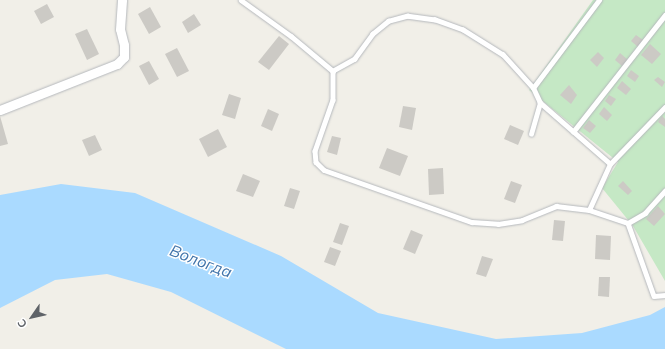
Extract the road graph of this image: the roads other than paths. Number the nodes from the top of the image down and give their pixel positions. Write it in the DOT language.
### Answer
graph roads {
  1 [pos="122,0"];
  2 [pos="241,0"];
  3 [pos="599,0"];
  4 [pos="665,15"];
  5 [pos="333,71"];
  6 [pos="533,88"];
  7 [pos="540,103"];
  8 [pos="665,107"];
  9 [pos="0,110"];
  10 [pos="573,132"];
  11 [pos="531,134"];
  12 [pos="610,164"];
  13 [pos="665,191"];
  14 [pos="589,210"];
  15 [pos="628,223"];
  16 [pos="665,295"];
  1 -- 9 [label="street"];
  2 -- 5 [label="lane"];
  3 -- 6 [label="lane"];
  4 -- 10 [label="lane"];
  5 -- 6 [label="lane"];
  5 -- 14 [label="lane"];
  6 -- 7 [label="lane"];
  7 -- 10 [label="lane"];
  7 -- 11 [label="lane"];
  8 -- 12 [label="lane"];
  10 -- 12 [label="lane"];
  12 -- 14 [label="lane"];
  13 -- 15 [label="lane"];
  14 -- 15 [label="lane"];
  15 -- 16 [label="lane"];
}
